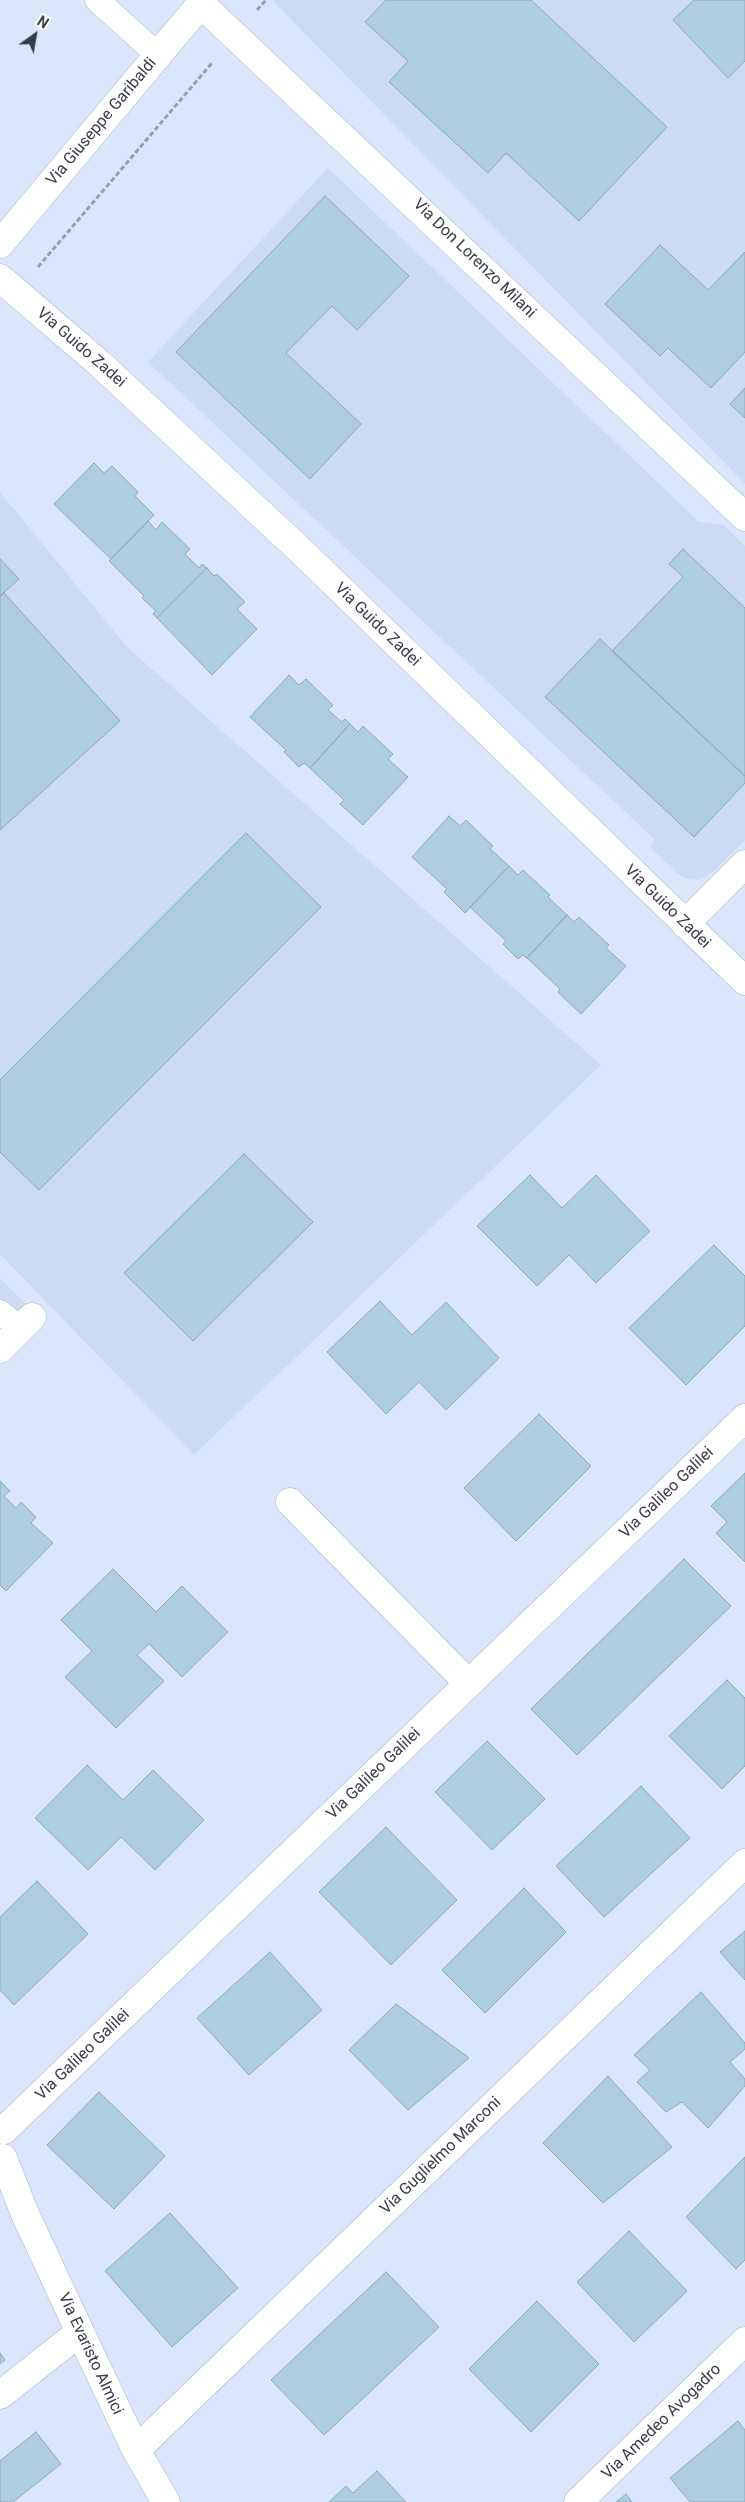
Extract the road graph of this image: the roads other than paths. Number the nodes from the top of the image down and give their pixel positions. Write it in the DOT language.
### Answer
graph roads {
  1 [pos="97,0"];
  2 [pos="202,2"];
  3 [pos="158,55"];
  4 [pos="0,244"];
  5 [pos="8,285"];
  6 [pos="745,517"];
  7 [pos="745,864"];
  8 [pos="685,924"];
  9 [pos="745,981"];
  10 [pos="18,1319"];
  11 [pos="0,1349"];
  12 [pos="745,1418"];
  13 [pos="290,1502"];
  14 [pos="468,1683"];
  15 [pos="745,1863"];
  16 [pos="2,2124"];
  17 [pos="1,2161"];
  18 [pos="0,2186"];
  19 [pos="21,2202"];
  20 [pos="80,2332"];
  21 [pos="745,2341"];
  22 [pos="0,2395"];
  23 [pos="136,2450"];
  24 [pos="166,2502"];
  25 [pos="578,2502"];
  1 -- 3 [label="lane"];
  2 -- 3 [label="street, Via Giuseppe Garibaldi"];
  2 -- 6 [label="street, Via Don Lorenzo Milani"];
  3 -- 4 [label="street, Via Giuseppe Garibaldi"];
  5 -- 8 [label="street, Via Guido Zadei"];
  7 -- 8 [label="street"];
  8 -- 9 [label="street, Via Guido Zadei"];
  10 -- 11 [label="street"];
  12 -- 14 [label="street, Via Galileo Galilei"];
  13 -- 14 [label="street"];
  14 -- 16 [label="street, Via Galileo Galilei"];
  15 -- 23 [label="street, Via Guglielmo Marconi"];
  16 -- 17 [label="street"];
  17 -- 19 [label="street, Via Evaristo Almici"];
  18 -- 19 [label="street, Via Evaristo Almici"];
  19 -- 20 [label="street, Via Evaristo Almici"];
  20 -- 22 [label="street"];
  20 -- 23 [label="street, Via Evaristo Almici"];
  21 -- 25 [label="street, Via Amedeo Avogadro"];
  23 -- 24 [label="street, Via Evaristo Almici"];
}
